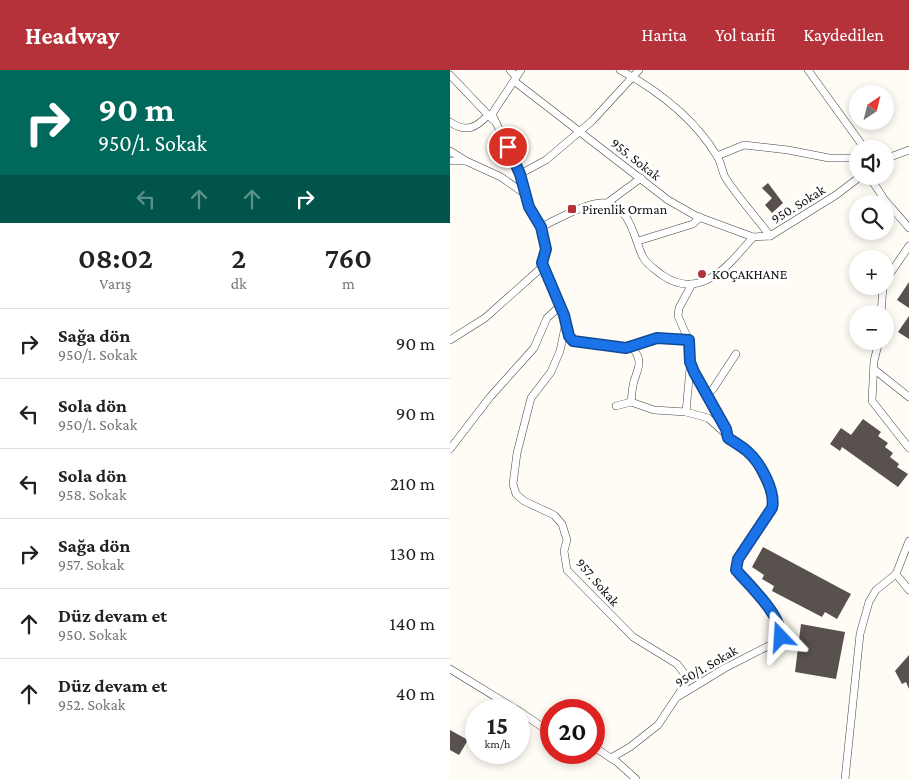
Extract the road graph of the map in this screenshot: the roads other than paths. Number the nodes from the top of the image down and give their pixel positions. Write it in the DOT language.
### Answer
graph roads {
  1 [pos="454,70"];
  2 [pos="510,70"];
  3 [pos="521,70"];
  4 [pos="620,70"];
  5 [pos="639,70"];
  6 [pos="808,70"];
  7 [pos="450,74"];
  8 [pos="633,77"];
  9 [pos="515,79"];
  10 [pos="491,118"];
  11 [pos="450,122"];
  12 [pos="580,130"];
  13 [pos="859,140"];
  14 [pos="909,150"];
  15 [pos="450,151"];
  16 [pos="717,156"];
  17 [pos="894,156"];
  18 [pos="849,158"];
  19 [pos="450,161"];
  20 [pos="466,161"];
  21 [pos="520,174"];
  22 [pos="641,178"];
  23 [pos="849,185"];
  24 [pos="875,185"];
  25 [pos="526,194"];
  26 [pos="607,203"];
  27 [pos="700,217"];
  28 [pos="541,227"];
  29 [pos="909,228"];
  30 [pos="770,236"];
  31 [pos="753,237"];
  32 [pos="638,241"];
  33 [pos="909,246"];
  34 [pos="542,263"];
  35 [pos="894,268"];
  36 [pos="692,284"];
  37 [pos="560,306"];
  38 [pos="565,327"];
  39 [pos="450,340"];
  40 [pos="689,340"];
  41 [pos="632,347"];
  42 [pos="877,350"];
  43 [pos="736,354"];
  44 [pos="690,362"];
  45 [pos="875,370"];
  46 [pos="706,394"];
  47 [pos="909,397"];
  48 [pos="631,402"];
  49 [pos="616,406"];
  50 [pos="686,412"];
  51 [pos="728,438"];
  52 [pos="909,448"];
  53 [pos="450,449"];
  54 [pos="909,541"];
  55 [pos="896,574"];
  56 [pos="909,590"];
  57 [pos="450,669"];
  58 [pos="676,698"];
  59 [pos="499,699"];
  60 [pos="605,754"];
  61 [pos="611,758"];
  62 [pos="636,779"];
  63 [pos="845,779"];
  1 -- 7 [label="street"];
  2 -- 9 [label="street, 955. Sokak"];
  3 -- 9 [label="street"];
  4 -- 8 [label="street"];
  5 -- 8 [label="street"];
  6 -- 13 [label="street"];
  7 -- 10 [label="street"];
  8 -- 12 [label="street"];
  8 -- 16 [label="street"];
  9 -- 10 [label="street"];
  9 -- 12 [label="street, 955. Sokak"];
  10 -- 11 [label="street"];
  10 -- 21 [label="street"];
  12 -- 21 [label="street"];
  12 -- 22 [label="street, 955. Sokak"];
  14 -- 17 [label="street"];
  15 -- 20 [label="street"];
  16 -- 18 [label="street"];
  16 -- 30 [label="street"];
  19 -- 20 [label="street"];
  20 -- 25 [label="street"];
  21 -- 25 [label="street"];
  22 -- 26 [label="street"];
  22 -- 27 [label="street, 955. Sokak"];
  23 -- 30 [label="street, 950. Sokak"];
  24 -- 29 [label="street"];
  25 -- 28 [label="street"];
  26 -- 28 [label="street"];
  26 -- 32 [label="street"];
  27 -- 31 [label="street, 955. Sokak"];
  27 -- 32 [label="street"];
  28 -- 34 [label="street, 957. Sokak"];
  30 -- 31 [label="street, 950. Sokak"];
  31 -- 36 [label="street"];
  32 -- 36 [label="street"];
  33 -- 35 [label="street"];
  34 -- 37 [label="street, 957. Sokak"];
  34 -- 39 [label="street"];
  36 -- 40 [label="street"];
  37 -- 38 [label="street, 957. Sokak"];
  37 -- 53 [label="street"];
  38 -- 41 [label="street"];
  38 -- 58 [label="street, 957. Sokak"];
  40 -- 41 [label="street"];
  40 -- 44 [label="street"];
  41 -- 48 [label="street"];
  42 -- 45 [label="street"];
  43 -- 46 [label="street"];
  44 -- 46 [label="street"];
  44 -- 50 [label="street"];
  45 -- 47 [label="street"];
  45 -- 52 [label="street"];
  46 -- 51 [label="street"];
  48 -- 49 [label="street"];
  48 -- 50 [label="street"];
  50 -- 51 [label="street"];
  51 -- 58 [label="street, 950/1. Sokak"];
  54 -- 55 [label="street"];
  55 -- 56 [label="street"];
  55 -- 63 [label="street"];
  57 -- 59 [label="street"];
  58 -- 61 [label="street, 957. Sokak"];
  60 -- 61 [label="street"];
  61 -- 62 [label="street"];
}
